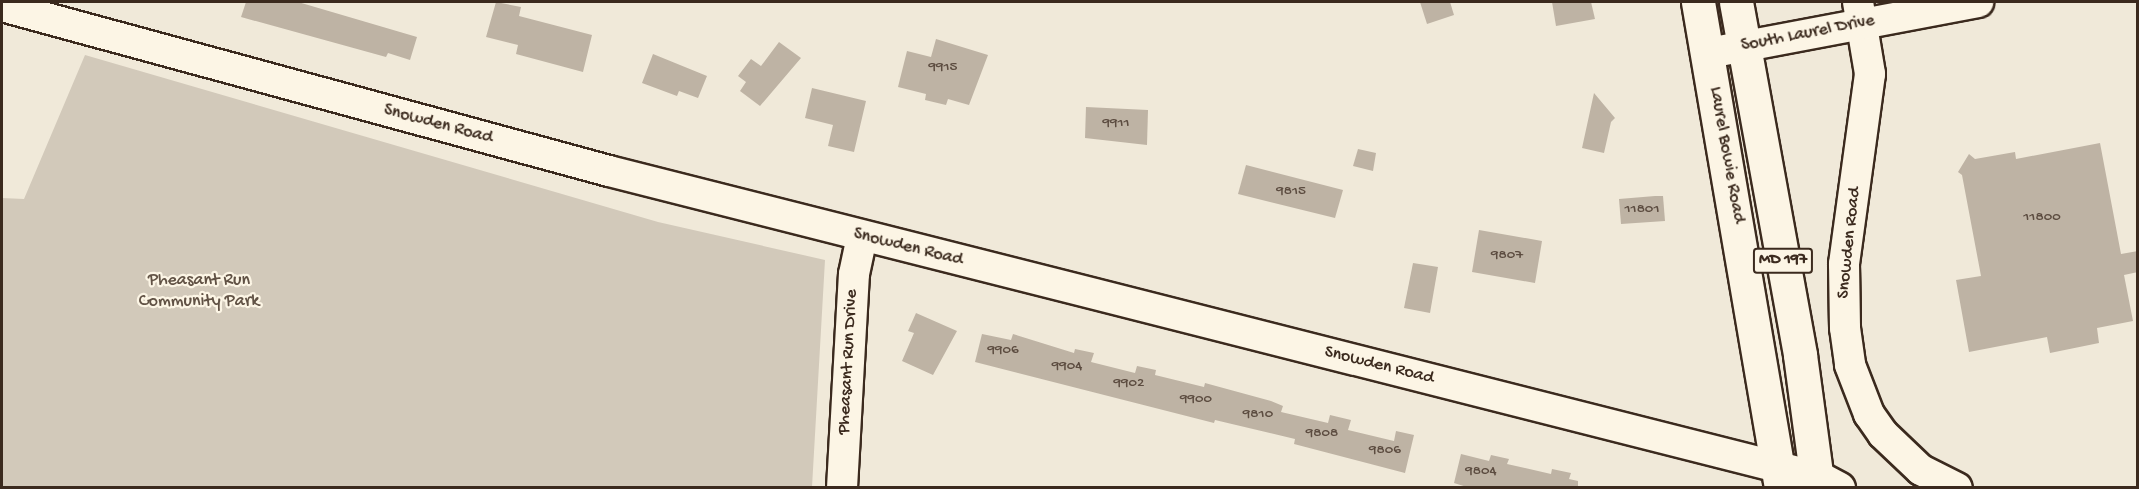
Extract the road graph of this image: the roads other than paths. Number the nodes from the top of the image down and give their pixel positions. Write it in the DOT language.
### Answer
graph roads {
  1 [pos="1698,2"];
  2 [pos="1736,2"];
  3 [pos="1978,2"];
  4 [pos="2,6"];
  5 [pos="35,8"];
  6 [pos="1859,13"];
  7 [pos="1745,46"];
  8 [pos="1709,53"];
  9 [pos="862,237"];
  10 [pos="1780,477"];
  11 [pos="1824,484"];
  12 [pos="842,488"];
  13 [pos="1957,488"];
  1 -- 8 [label="main road, Laurel Bowie Road / MD 197"];
  2 -- 7 [label="main road, Laurel Bowie Road / MD 197"];
  3 -- 6 [label="street, South Laurel Drive"];
  4 -- 5 [label="street, Snowden Road"];
  5 -- 9 [label="street, Snowden Road"];
  6 -- 7 [label="street, South Laurel Drive"];
  6 -- 13 [label="street, Snowden Road"];
  7 -- 8 [label="street, South Laurel Drive"];
  7 -- 11 [label="main road, Laurel Bowie Road / MD 197"];
  8 -- 10 [label="main road, Laurel Bowie Road / MD 197"];
  9 -- 10 [label="street, Snowden Road"];
  9 -- 12 [label="street, Pheasant Run Drive"];
  10 -- 11 [label="street, Snowden Road"];
}
